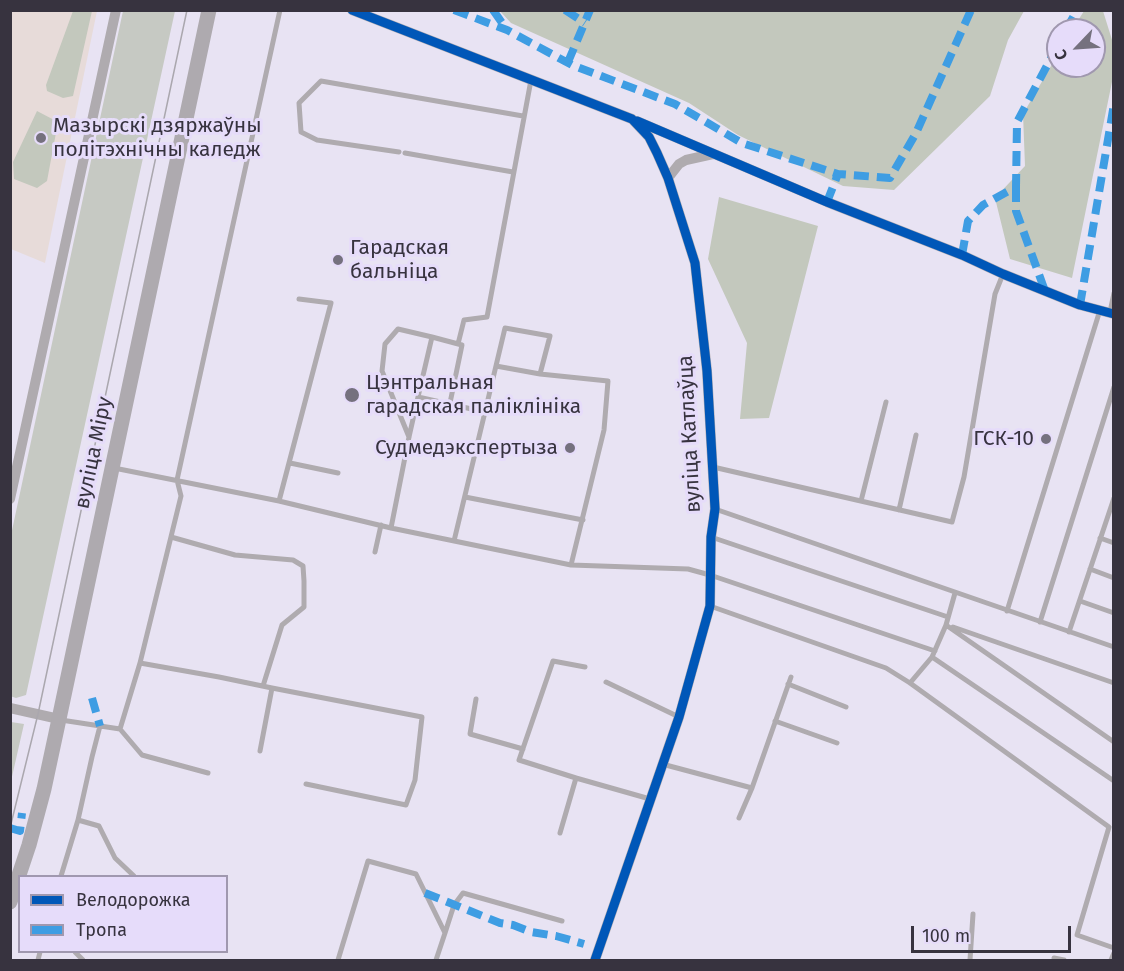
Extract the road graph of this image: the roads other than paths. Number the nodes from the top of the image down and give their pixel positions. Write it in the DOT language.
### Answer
graph roads {
  1 [pos="116,10"];
  2 [pos="209,10"];
  3 [pos="280,10"];
  4 [pos="352,10"];
  5 [pos="531,80"];
  6 [pos="523,116"];
  7 [pos="632,119"];
  8 [pos="714,154"];
  9 [pos="513,172"];
  10 [pos="668,178"];
  11 [pos="1003,274"];
  12 [pos="1113,293"];
  13 [pos="299,299"];
  14 [pos="1108,312"];
  15 [pos="432,337"];
  16 [pos="458,344"];
  17 [pos="496,366"];
  18 [pos="540,374"];
  19 [pos="1113,387"];
  20 [pos="417,397"];
  21 [pos="886,402"];
  22 [pos="450,404"];
  23 [pos="485,412"];
  24 [pos="916,435"];
  25 [pos="410,437"];
  26 [pos="290,464"];
  27 [pos="14,466"];
  28 [pos="711,467"];
  29 [pos="112,468"];
  30 [pos="338,472"];
  31 [pos="177,480"];
  32 [pos="465,497"];
  33 [pos="1113,498"];
  34 [pos="10,499"];
  35 [pos="279,501"];
  36 [pos="861,501"];
  37 [pos="1112,508"];
  38 [pos="715,509"];
  39 [pos="899,510"];
  40 [pos="583,520"];
  41 [pos="381,525"];
  42 [pos="391,528"];
  43 [pos="171,537"];
  44 [pos="711,537"];
  45 [pos="1100,538"];
  46 [pos="454,541"];
  47 [pos="1113,543"];
  48 [pos="375,552"];
  49 [pos="571,565"];
  50 [pos="1090,568"];
  51 [pos="710,575"];
  52 [pos="1113,578"];
  53 [pos="955,593"];
  54 [pos="1080,601"];
  55 [pos="710,606"];
  56 [pos="1007,611"];
  57 [pos="1113,613"];
  58 [pos="948,617"];
  59 [pos="1041,622"];
  60 [pos="946,625"];
  61 [pos="1069,632"];
  62 [pos="1113,647"];
  63 [pos="934,654"];
  64 [pos="140,663"];
  65 [pos="585,667"];
  66 [pos="791,677"];
  67 [pos="606,682"];
  68 [pos="910,682"];
  69 [pos="1113,683"];
  70 [pos="788,684"];
  71 [pos="263,686"];
  72 [pos="272,688"];
  73 [pos="476,699"];
  74 [pos="846,707"];
  75 [pos="10,708"];
  76 [pos="679,717"];
  77 [pos="59,719"];
  78 [pos="775,721"];
  79 [pos="100,726"];
  80 [pos="120,729"];
  81 [pos="1113,742"];
  82 [pos="837,743"];
  83 [pos="523,749"];
  84 [pos="260,751"];
  85 [pos="662,764"];
  86 [pos="208,773"];
  87 [pos="576,778"];
  88 [pos="1113,780"];
  89 [pos="306,784"];
  90 [pos="752,789"];
  91 [pos="650,799"];
  92 [pos="740,818"];
  93 [pos="78,820"];
  94 [pos="1111,826"];
  95 [pos="560,833"];
  96 [pos="19,875"];
  97 [pos="61,875"];
  98 [pos="133,875"];
  99 [pos="18,878"];
  100 [pos="10,902"];
  101 [pos="973,914"];
  102 [pos="562,921"];
  103 [pos="445,933"];
  104 [pos="1113,948"];
  105 [pos="1113,953"];
  106 [pos="1054,958"];
  107 [pos="338,960"];
  108 [pos="436,960"];
  109 [pos="595,960"];
  110 [pos="970,960"];
  111 [pos="1064,960"];
  112 [pos="1111,960"];
  1 -- 27 [label="street"];
  2 -- 29 [label="main road, вуліца Міру"];
  3 -- 31 [label="lane"];
  4 -- 5 [label="street, вуліца Катлаўца"];
  5 -- 6 [label="lane"];
  5 -- 7 [label="street, вуліца Катлаўца"];
  6 -- 9 [label="lane"];
  6 -- 9 [label="lane"];
  7 -- 8 [label="street, вуліца Катлаўца"];
  7 -- 10 [label="street, вуліца Катлаўца"];
  8 -- 10 [label="street"];
  8 -- 11 [label="street, вуліца Катлаўца"];
  9 -- 16 [label="lane"];
  10 -- 28 [label="street, вуліца Катлаўца"];
  11 -- 14 [label="street, вуліца Катлаўца"];
  11 -- 39 [label="lane"];
  12 -- 14 [label="lane"];
  13 -- 26 [label="lane"];
  14 -- 56 [label="lane"];
  15 -- 16 [label="lane"];
  15 -- 20 [label="lane"];
  15 -- 25 [label="lane"];
  16 -- 22 [label="lane"];
  17 -- 18 [label="lane"];
  17 -- 18 [label="lane"];
  17 -- 23 [label="lane"];
  18 -- 40 [label="lane"];
  19 -- 59 [label="lane"];
  20 -- 22 [label="lane"];
  20 -- 25 [label="lane"];
  21 -- 36 [label="lane"];
  22 -- 23 [label="lane"];
  23 -- 32 [label="lane"];
  24 -- 39 [label="lane"];
  25 -- 42 [label="lane"];
  26 -- 30 [label="lane"];
  26 -- 35 [label="lane"];
  27 -- 34 [label="street"];
  28 -- 36 [label="lane"];
  28 -- 38 [label="street, вуліца Катлаўца"];
  29 -- 31 [label="lane"];
  29 -- 77 [label="main road, вуліца Міру"];
  31 -- 35 [label="lane"];
  31 -- 43 [label="lane"];
  32 -- 40 [label="lane"];
  32 -- 46 [label="lane"];
  33 -- 37 [label="lane"];
  35 -- 41 [label="lane"];
  36 -- 39 [label="lane"];
  37 -- 45 [label="lane"];
  38 -- 44 [label="street, вуліца Катлаўца"];
  38 -- 53 [label="lane"];
  40 -- 49 [label="lane"];
  41 -- 42 [label="lane"];
  41 -- 48 [label="lane"];
  42 -- 46 [label="lane"];
  43 -- 64 [label="lane"];
  43 -- 71 [label="lane"];
  44 -- 51 [label="street, вуліца Катлаўца"];
  44 -- 58 [label="lane"];
  45 -- 47 [label="lane"];
  45 -- 50 [label="lane"];
  46 -- 49 [label="lane"];
  49 -- 51 [label="lane"];
  50 -- 52 [label="lane"];
  50 -- 54 [label="lane"];
  51 -- 55 [label="street, вуліца Катлаўца"];
  51 -- 63 [label="lane"];
  53 -- 56 [label="lane"];
  53 -- 58 [label="lane"];
  54 -- 57 [label="lane"];
  54 -- 61 [label="lane"];
  55 -- 68 [label="lane"];
  55 -- 76 [label="street, вуліца Катлаўца"];
  56 -- 59 [label="lane"];
  58 -- 60 [label="lane"];
  59 -- 61 [label="lane"];
  60 -- 63 [label="lane"];
  60 -- 69 [label="lane"];
  60 -- 81 [label="lane"];
  61 -- 62 [label="lane"];
  63 -- 68 [label="lane"];
  63 -- 88 [label="lane"];
  64 -- 71 [label="lane"];
  64 -- 80 [label="lane"];
  65 -- 83 [label="lane"];
  66 -- 70 [label="lane"];
  67 -- 76 [label="lane"];
  68 -- 94 [label="lane"];
  70 -- 74 [label="lane"];
  70 -- 78 [label="lane"];
  71 -- 72 [label="lane"];
  72 -- 84 [label="lane"];
  72 -- 89 [label="lane"];
  73 -- 83 [label="lane"];
  75 -- 77 [label="street"];
  76 -- 85 [label="street, вуліца Катлаўца"];
  77 -- 79 [label="lane"];
  77 -- 96 [label="main road, вуліца Міру"];
  78 -- 82 [label="lane"];
  78 -- 90 [label="lane"];
  79 -- 80 [label="lane"];
  79 -- 93 [label="lane"];
  80 -- 86 [label="lane"];
  83 -- 87 [label="lane"];
  85 -- 90 [label="lane"];
  85 -- 91 [label="street, вуліца Катлаўца"];
  87 -- 91 [label="lane"];
  87 -- 95 [label="lane"];
  90 -- 92 [label="lane"];
  91 -- 109 [label="street, вуліца Катлаўца"];
  93 -- 97 [label="lane"];
  93 -- 98 [label="lane"];
  94 -- 104 [label="lane"];
  99 -- 100 [label="main road, вуліца Міру"];
  101 -- 110 [label="lane"];
  102 -- 103 [label="lane"];
  103 -- 107 [label="lane"];
  103 -- 108 [label="lane"];
  105 -- 112 [label="lane"];
  106 -- 111 [label="lane"];
}
